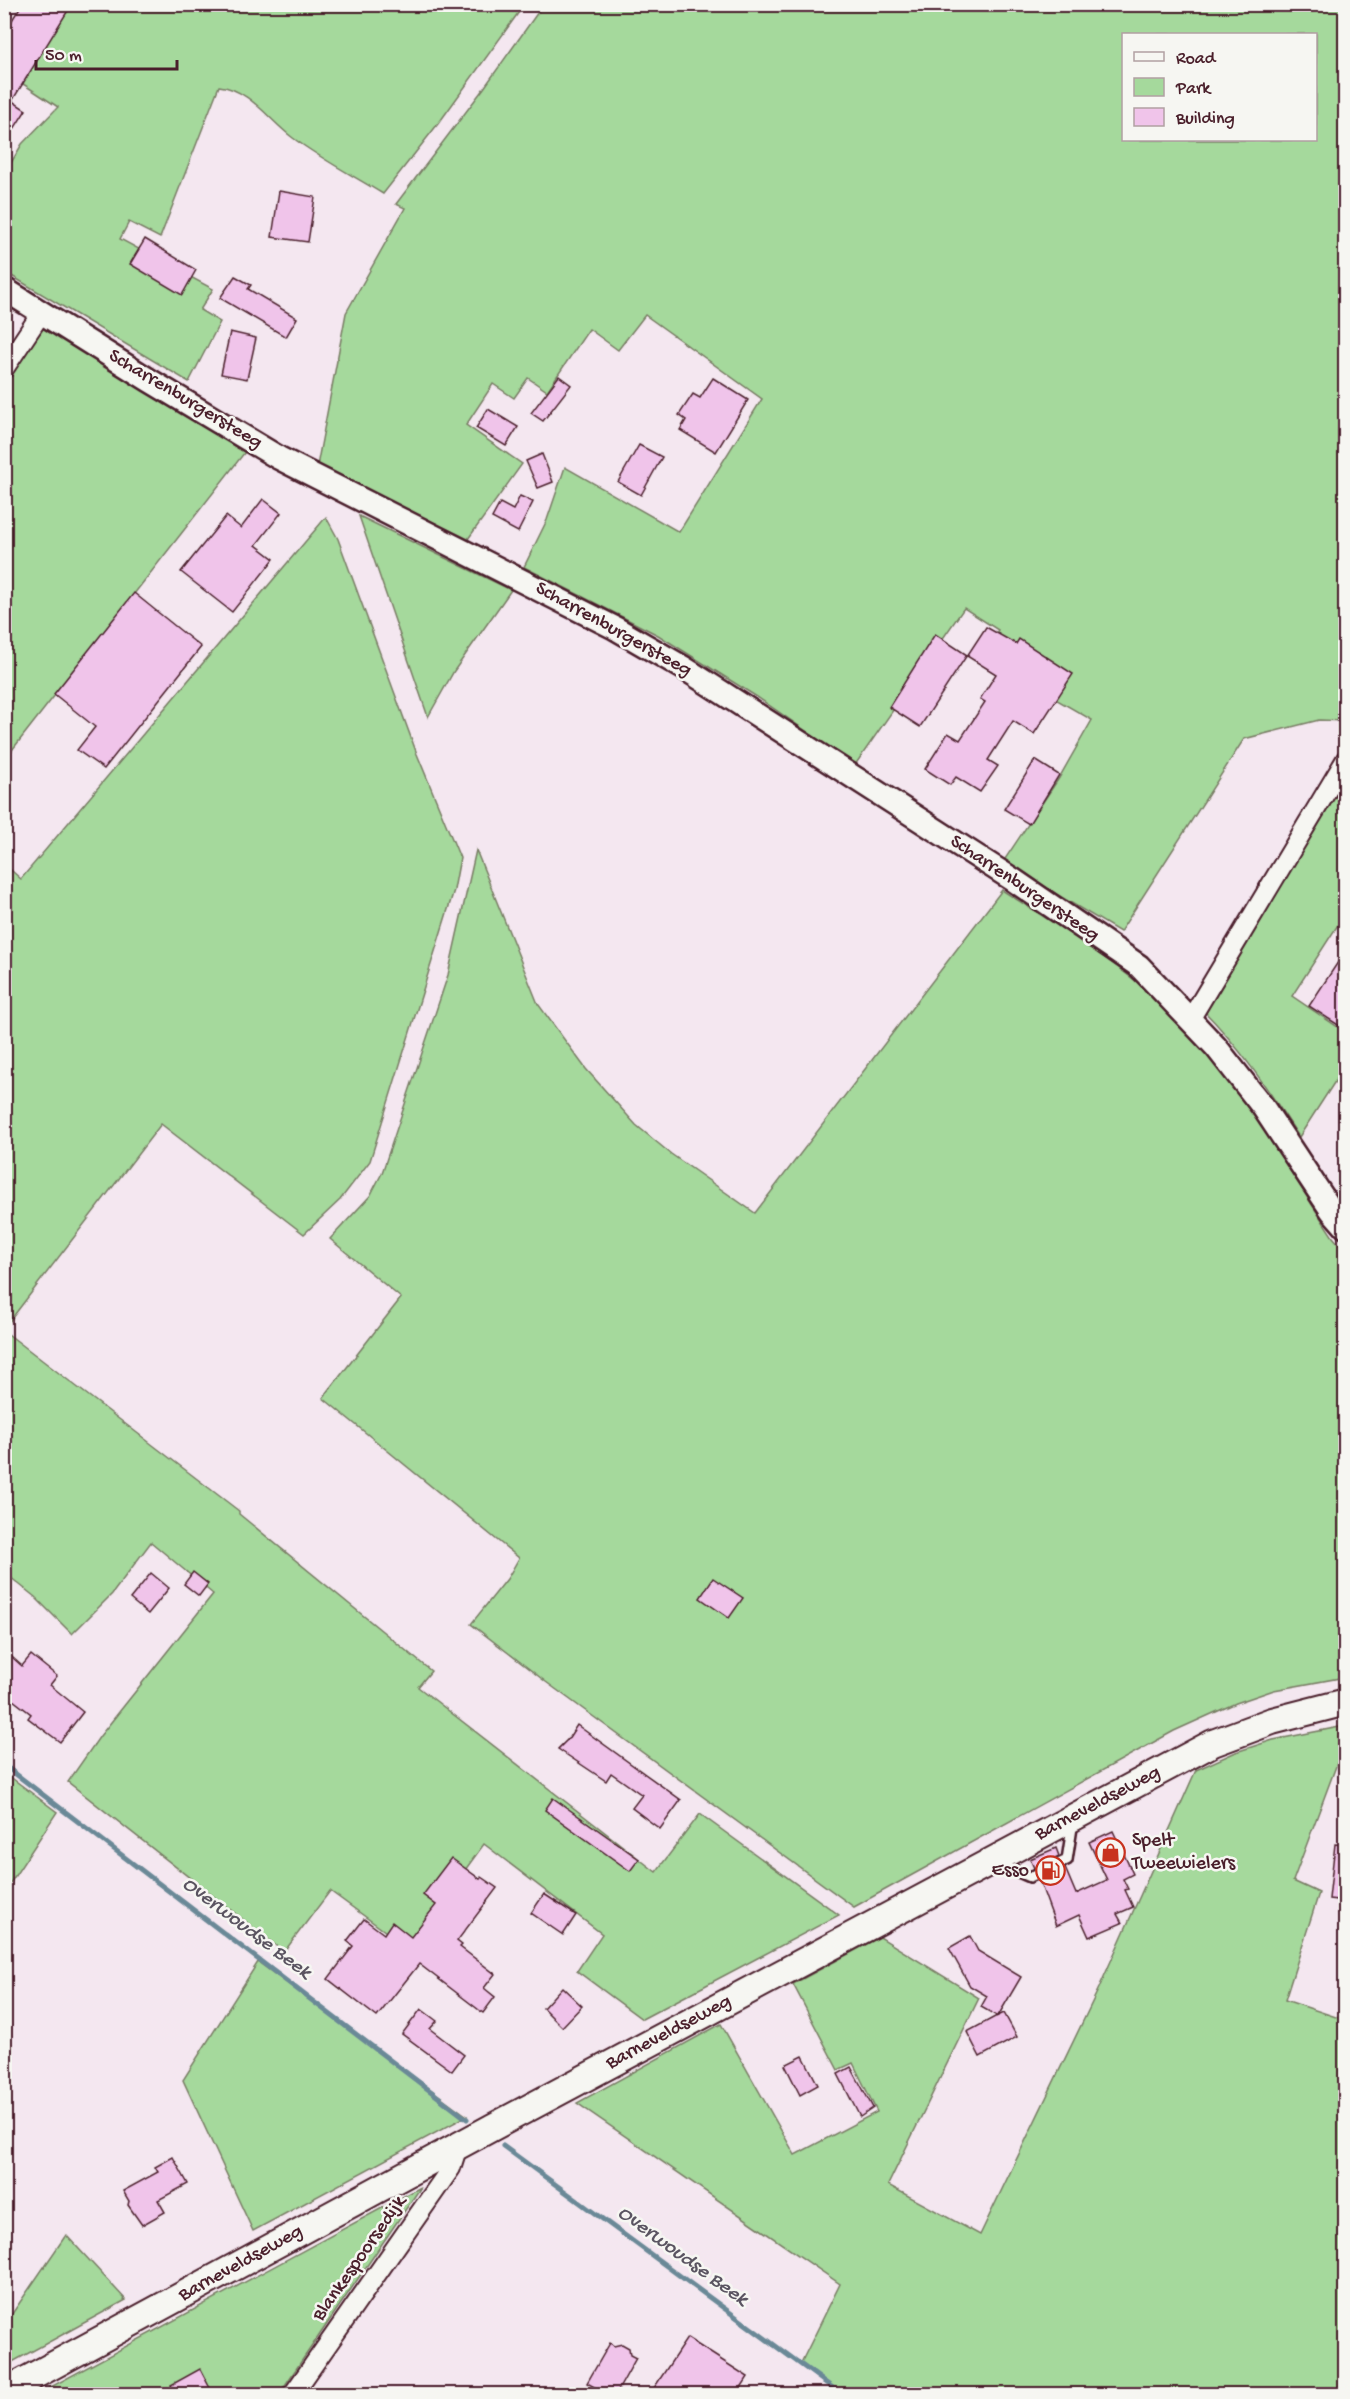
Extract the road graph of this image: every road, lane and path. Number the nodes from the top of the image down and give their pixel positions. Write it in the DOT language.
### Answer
graph roads {
  1 [pos="4,289"];
  2 [pos="42,312"];
  3 [pos="4,369"];
  4 [pos="1346,759"];
  5 [pos="1191,1018"];
  6 [pos="1346,1227"];
  7 [pos="1346,1702"];
  8 [pos="1073,1818"];
  9 [pos="993,1861"];
  10 [pos="458,2146"];
  11 [pos="4,2392"];
  12 [pos="292,2394"];
  1 -- 2 [label="street, Scharrenburgersteeg"];
  2 -- 3 [label="street"];
  2 -- 5 [label="street, Scharrenburgersteeg"];
  4 -- 5 [label="street"];
  5 -- 6 [label="street, Scharrenburgersteeg"];
  7 -- 8 [label="main road, Barneveldseweg"];
  8 -- 9 [label="main road, Barneveldseweg"];
  8 -- 9 [label="lane"];
  9 -- 10 [label="main road, Barneveldseweg"];
  10 -- 11 [label="main road, Barneveldseweg"];
  10 -- 12 [label="street, Blankespoorsedijk"];
}
